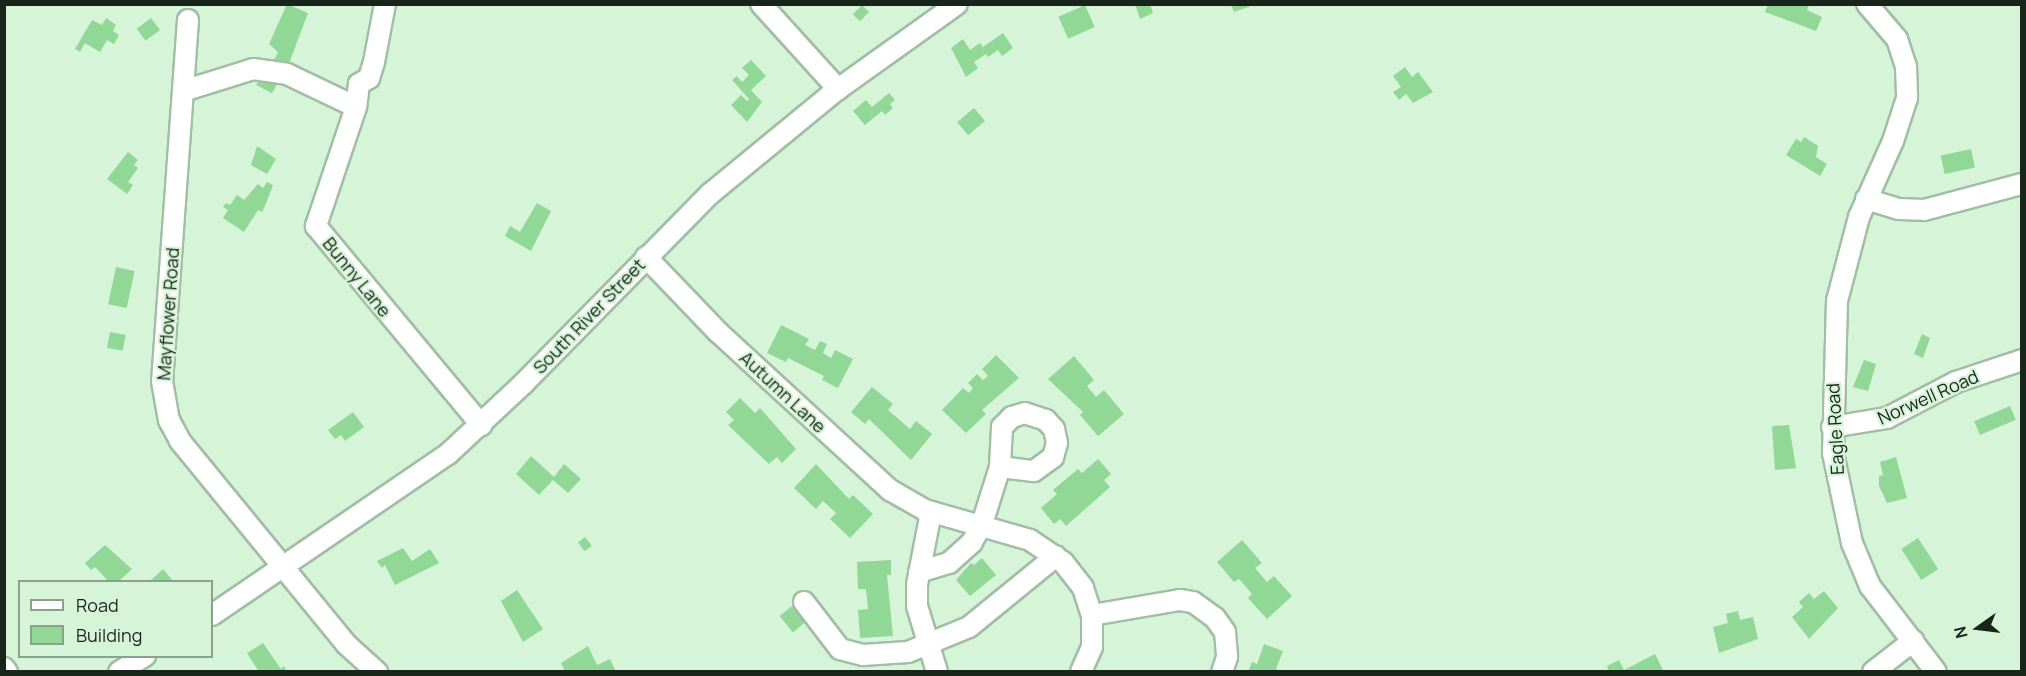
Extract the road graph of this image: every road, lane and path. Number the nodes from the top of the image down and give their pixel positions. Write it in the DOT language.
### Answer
graph roads {
  1 [pos="385,4"];
  2 [pos="761,4"];
  3 [pos="957,4"];
  4 [pos="1867,4"];
  5 [pos="188,20"];
  6 [pos="838,89"];
  7 [pos="183,91"];
  8 [pos="356,107"];
  9 [pos="2022,184"];
  10 [pos="1866,199"];
  11 [pos="646,257"];
  12 [pos="2022,360"];
  13 [pos="481,424"];
  14 [pos="1832,427"];
  15 [pos="1000,467"];
  16 [pos="931,512"];
  17 [pos="982,524"];
  18 [pos="1056,556"];
  19 [pos="285,567"];
  20 [pos="919,572"];
  21 [pos="804,603"];
  22 [pos="213,614"];
  23 [pos="1092,615"];
  24 [pos="1912,641"];
  25 [pos="927,647"];
  26 [pos="143,658"];
  27 [pos="1081,671"];
  28 [pos="119,672"];
  29 [pos="377,672"];
  30 [pos="937,672"];
  31 [pos="1222,672"];
  32 [pos="1873,672"];
  33 [pos="1936,672"];
  1 -- 8 [label="street, Bunny Lane"];
  2 -- 6 [label="street"];
  3 -- 6 [label="street, South River Street"];
  4 -- 10 [label="street, Eagle Road"];
  5 -- 7 [label="street, Mayflower Road"];
  6 -- 11 [label="street, South River Street"];
  7 -- 8 [label="street"];
  7 -- 19 [label="street, Mayflower Road"];
  8 -- 13 [label="street, Bunny Lane"];
  9 -- 10 [label="street"];
  10 -- 14 [label="street, Eagle Road"];
  11 -- 13 [label="street, South River Street"];
  11 -- 16 [label="street, Autumn Lane"];
  12 -- 14 [label="street, Norwell Road"];
  13 -- 19 [label="street, South River Street"];
  14 -- 24 [label="street, Eagle Road"];
  15 -- 17 [label="street"];
  16 -- 17 [label="street, Autumn Lane"];
  16 -- 20 [label="street"];
  17 -- 18 [label="street, Autumn Lane"];
  17 -- 20 [label="street"];
  18 -- 23 [label="street, Autumn Lane"];
  18 -- 25 [label="street"];
  19 -- 22 [label="street, South River Street"];
  19 -- 29 [label="street, Mayflower Road"];
  20 -- 25 [label="street"];
  21 -- 25 [label="street"];
  23 -- 27 [label="street, Autumn Lane"];
  23 -- 31 [label="street"];
  24 -- 32 [label="street"];
  24 -- 33 [label="street, Eagle Road"];
  25 -- 30 [label="street"];
  26 -- 28 [label="street"];
}
